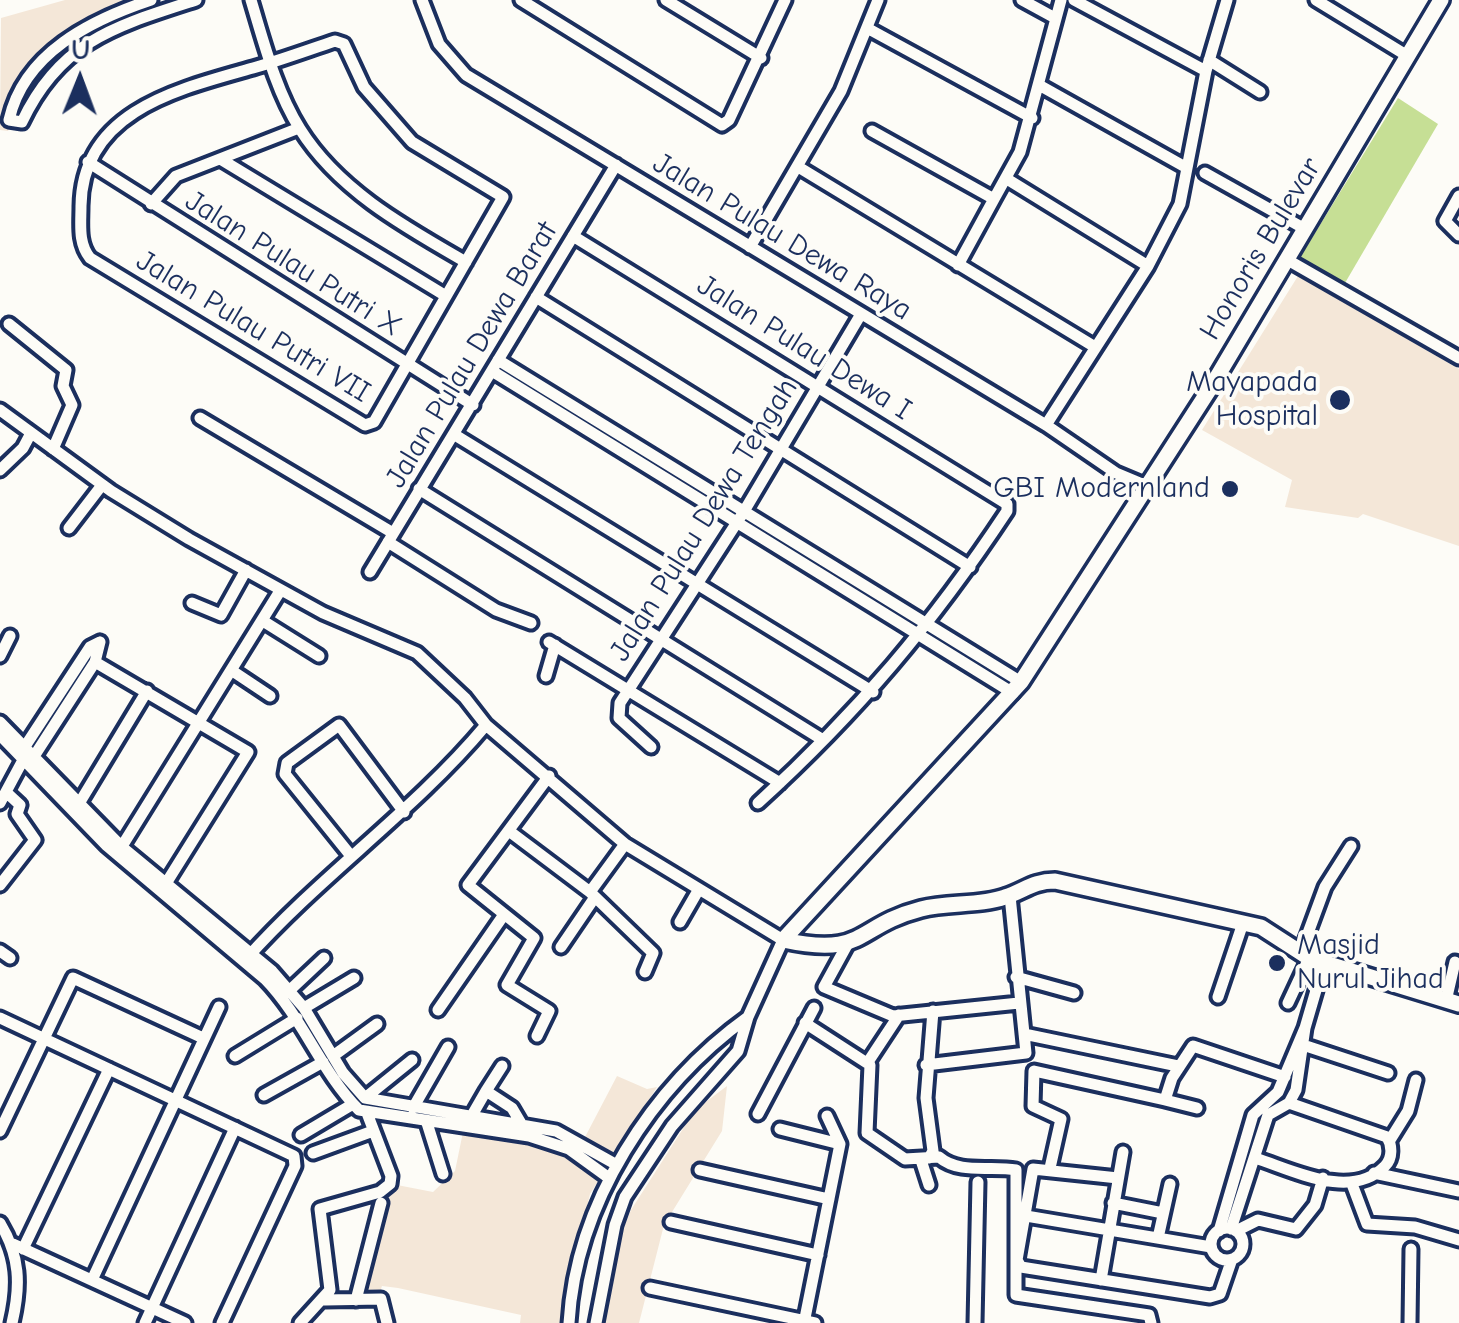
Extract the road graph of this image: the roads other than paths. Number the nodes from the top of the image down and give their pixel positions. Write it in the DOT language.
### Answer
graph roads {
  1 [pos="151,0"];
  2 [pos="196,0"];
  3 [pos="252,0"];
  4 [pos="422,0"];
  5 [pos="521,0"];
  6 [pos="666,0"];
  7 [pos="786,0"];
  8 [pos="878,0"];
  9 [pos="1022,0"];
  10 [pos="1061,0"];
  11 [pos="1074,0"];
  12 [pos="1227,0"];
  13 [pos="1316,0"];
  14 [pos="1441,0"];
  15 [pos="1055,18"];
  16 [pos="868,28"];
  17 [pos="64,49"];
  18 [pos="1406,54"];
  19 [pos="761,58"];
  20 [pos="271,63"];
  21 [pos="1207,65"];
  22 [pos="1039,85"];
  23 [pos="1260,92"];
  24 [pos="1032,118"];
  25 [pos="298,128"];
  26 [pos="872,131"];
  27 [pos="222,160"];
  28 [pos="88,162"];
  29 [pos="616,164"];
  30 [pos="800,168"];
  31 [pos="1187,168"];
  32 [pos="1206,173"];
  33 [pos="1007,179"];
  34 [pos="1459,196"];
  35 [pos="994,200"];
  36 [pos="150,204"];
  37 [pos="1305,230"];
  38 [pos="1459,235"];
  39 [pos="574,236"];
  40 [pos="750,246"];
  41 [pos="1286,259"];
  42 [pos="466,262"];
  43 [pos="958,265"];
  44 [pos="1148,266"];
  45 [pos="446,296"];
  46 [pos="536,297"];
  47 [pos="861,314"];
  48 [pos="9,324"];
  49 [pos="1095,348"];
  50 [pos="1459,358"];
  51 [pos="405,364"];
  52 [pos="495,365"];
  53 [pos="817,385"];
  54 [pos="473,406"];
  55 [pos="0,410"];
  56 [pos="200,418"];
  57 [pos="1046,425"];
  58 [pos="30,433"];
  59 [pos="455,435"];
  60 [pos="778,447"];
  61 [pos="53,449"];
  62 [pos="0,470"];
  63 [pos="102,485"];
  64 [pos="1147,486"];
  65 [pos="420,490"];
  66 [pos="739,518"];
  67 [pos="69,528"];
  68 [pos="390,537"];
  69 [pos="970,567"];
  70 [pos="246,570"];
  71 [pos="370,572"];
  72 [pos="698,584"];
  73 [pos="280,591"];
  74 [pos="192,603"];
  75 [pos="262,621"];
  76 [pos="532,623"];
  77 [pos="928,625"];
  78 [pos="10,636"];
  79 [pos="919,636"];
  80 [pos="660,641"];
  81 [pos="0,656"];
  82 [pos="319,656"];
  83 [pos="95,662"];
  84 [pos="231,670"];
  85 [pos="546,676"];
  86 [pos="1017,688"];
  87 [pos="148,691"];
  88 [pos="628,691"];
  89 [pos="873,692"];
  90 [pos="270,696"];
  91 [pos="199,720"];
  92 [pos="0,722"];
  93 [pos="486,725"];
  94 [pos="0,735"];
  95 [pos="823,740"];
  96 [pos="651,747"];
  97 [pos="26,756"];
  98 [pos="549,776"];
  99 [pos="780,783"];
  100 [pos="3,797"];
  101 [pos="80,802"];
  102 [pos="758,803"];
  103 [pos="404,812"];
  104 [pos="509,831"];
  105 [pos="625,844"];
  106 [pos="1351,846"];
  107 [pos="119,850"];
  108 [pos="351,856"];
  109 [pos="165,884"];
  110 [pos="0,885"];
  111 [pos="700,889"];
  112 [pos="593,895"];
  113 [pos="1010,896"];
  114 [pos="503,916"];
  115 [pos="680,922"];
  116 [pos="1243,922"];
  117 [pos="783,940"];
  118 [pos="847,945"];
  119 [pos="560,947"];
  120 [pos="247,957"];
  121 [pos="1311,957"];
  122 [pos="324,958"];
  123 [pos="1455,962"];
  124 [pos="645,972"];
  125 [pos="1016,977"];
  126 [pos="354,978"];
  127 [pos="290,990"];
  128 [pos="1074,992"];
  129 [pos="1218,997"];
  130 [pos="1452,1002"];
  131 [pos="1019,1003"];
  132 [pos="1288,1003"];
  133 [pos="219,1007"];
  134 [pos="814,1008"];
  135 [pos="438,1010"];
  136 [pos="933,1011"];
  137 [pos="300,1013"];
  138 [pos="899,1015"];
  139 [pos="748,1017"];
  140 [pos="0,1018"];
  141 [pos="376,1024"];
  142 [pos="805,1024"];
  143 [pos="1024,1034"];
  144 [pos="537,1036"];
  145 [pos="203,1038"];
  146 [pos="43,1039"];
  147 [pos="1301,1044"];
  148 [pos="448,1047"];
  149 [pos="235,1056"];
  150 [pos="328,1058"];
  151 [pos="412,1060"];
  152 [pos="868,1062"];
  153 [pos="926,1065"];
  154 [pos="502,1066"];
  155 [pos="1178,1066"];
  156 [pos="109,1069"];
  157 [pos="1388,1073"];
  158 [pos="1285,1077"];
  159 [pos="1416,1080"];
  160 [pos="676,1085"];
  161 [pos="486,1091"];
  162 [pos="264,1096"];
  163 [pos="175,1100"];
  164 [pos="1164,1100"];
  165 [pos="359,1101"];
  166 [pos="1289,1103"];
  167 [pos="693,1104"];
  168 [pos="414,1108"];
  169 [pos="1196,1108"];
  170 [pos="367,1113"];
  171 [pos="758,1114"];
  172 [pos="827,1116"];
  173 [pos="471,1117"];
  174 [pos="432,1120"];
  175 [pos="522,1125"];
  176 [pos="235,1128"];
  177 [pos="780,1129"];
  178 [pos="0,1131"];
  179 [pos="373,1132"];
  180 [pos="301,1134"];
  181 [pos="1390,1140"];
  182 [pos="840,1144"];
  183 [pos="1123,1152"];
  184 [pos="314,1153"];
  185 [pos="1255,1158"];
  186 [pos="925,1159"];
  187 [pos="616,1165"];
  188 [pos="1050,1168"];
  189 [pos="700,1170"];
  190 [pos="1374,1173"];
  191 [pos="443,1174"];
  192 [pos="609,1178"];
  193 [pos="1118,1178"];
  194 [pos="1323,1178"];
  195 [pos="978,1182"];
  196 [pos="1170,1184"];
  197 [pos="1352,1184"];
  198 [pos="929,1186"];
  199 [pos="1459,1190"];
  200 [pos="829,1199"];
  201 [pos="381,1203"];
  202 [pos="1113,1203"];
  203 [pos="1163,1213"];
  204 [pos="1026,1216"];
  205 [pos="671,1222"];
  206 [pos="0,1223"];
  207 [pos="1108,1230"];
  208 [pos="1224,1236"];
  209 [pos="1158,1238"];
  210 [pos="1459,1240"];
  211 [pos="18,1247"];
  212 [pos="1411,1249"];
  213 [pos="818,1255"];
  214 [pos="1228,1263"];
  215 [pos="92,1280"];
  216 [pos="1101,1280"];
  217 [pos="650,1288"];
  218 [pos="325,1300"];
  219 [pos="356,1300"];
  220 [pos="152,1306"];
  221 [pos="0,1320"];
  222 [pos="808,1322"];
  223 [pos="10,1323"];
  224 [pos="144,1323"];
  225 [pos="186,1323"];
  226 [pos="222,1323"];
  227 [pos="300,1323"];
  228 [pos="387,1323"];
  229 [pos="569,1323"];
  230 [pos="596,1323"];
  231 [pos="975,1323"];
  232 [pos="1151,1323"];
  233 [pos="1410,1323"];
  1 -- 17 [label="street"];
  2 -- 17 [label="street"];
  3 -- 20 [label="street"];
  4 -- 29 [label="street, Jalan Pulau Dewa Raya"];
  5 -- 19 [label="street"];
  6 -- 19 [label="street"];
  7 -- 19 [label="street"];
  8 -- 16 [label="street"];
  9 -- 15 [label="street"];
  10 -- 15 [label="street"];
  11 -- 21 [label="street"];
  12 -- 21 [label="street"];
  13 -- 18 [label="street"];
  14 -- 18 [label="street, Honoris Bulevar"];
  15 -- 22 [label="street"];
  16 -- 24 [label="street"];
  16 -- 30 [label="street"];
  17 -- 17 [label="street"];
  18 -- 37 [label="street, Honoris Bulevar"];
  20 -- 25 [label="street"];
  20 -- 28 [label="street, Jalan Pulau Putri VII"];
  20 -- 42 [label="street, Jalan Pulau Putri VII"];
  21 -- 23 [label="street"];
  21 -- 31 [label="street"];
  22 -- 24 [label="street"];
  22 -- 31 [label="street"];
  24 -- 33 [label="street"];
  25 -- 27 [label="street"];
  25 -- 42 [label="street"];
  26 -- 35 [label="street"];
  27 -- 36 [label="street"];
  27 -- 45 [label="street"];
  28 -- 36 [label="street, Jalan Pulau Putri X"];
  28 -- 51 [label="street, Jalan Pulau Putri VII"];
  29 -- 39 [label="street, Jalan Pulau Dewa Barat"];
  29 -- 40 [label="street, Jalan Pulau Dewa Raya"];
  30 -- 40 [label="street"];
  30 -- 43 [label="street"];
  31 -- 44 [label="street"];
  32 -- 37 [label="street"];
  33 -- 35 [label="street"];
  33 -- 44 [label="street"];
  34 -- 38 [label="street"];
  35 -- 43 [label="street"];
  36 -- 51 [label="street, Jalan Pulau Putri X"];
  37 -- 41 [label="street, Honoris Bulevar"];
  39 -- 46 [label="street, Jalan Pulau Dewa Barat"];
  39 -- 53 [label="street, Jalan Pulau Dewa I"];
  40 -- 47 [label="street, Jalan Pulau Dewa Raya"];
  41 -- 50 [label="street"];
  41 -- 64 [label="street, Honoris Bulevar"];
  42 -- 45 [label="street, Jalan Pulau Putri VII"];
  43 -- 49 [label="street"];
  44 -- 49 [label="street"];
  45 -- 51 [label="street, Jalan Pulau Putri VII"];
  46 -- 52 [label="street, Jalan Pulau Dewa Barat"];
  46 -- 60 [label="street"];
  47 -- 53 [label="street, Jalan Pulau Dewa Tengah"];
  47 -- 57 [label="street, Jalan Pulau Dewa Raya"];
  48 -- 61 [label="street"];
  49 -- 57 [label="street"];
  51 -- 54 [label="street, Jalan Pulau Putri X"];
  52 -- 54 [label="street, Jalan Pulau Dewa Barat"];
  52 -- 66 [label="street"];
  53 -- 60 [label="street, Jalan Pulau Dewa Tengah"];
  53 -- 69 [label="street, Jalan Pulau Dewa I"];
  54 -- 59 [label="street, Jalan Pulau Dewa Barat"];
  55 -- 58 [label="street"];
  56 -- 68 [label="street"];
  57 -- 64 [label="street, Jalan Pulau Dewa Raya"];
  58 -- 61 [label="street"];
  58 -- 62 [label="street"];
  59 -- 65 [label="street, Jalan Pulau Dewa Barat"];
  59 -- 72 [label="street"];
  60 -- 66 [label="street, Jalan Pulau Dewa Tengah"];
  60 -- 69 [label="street"];
  61 -- 63 [label="street"];
  63 -- 67 [label="street"];
  63 -- 70 [label="street"];
  64 -- 86 [label="street, Honoris Bulevar"];
  65 -- 68 [label="street, Jalan Pulau Dewa Barat"];
  65 -- 80 [label="street"];
  66 -- 72 [label="street, Jalan Pulau Dewa Tengah"];
  66 -- 77 [label="street"];
  66 -- 79 [label="street"];
  68 -- 71 [label="street, Jalan Pulau Dewa Barat"];
  68 -- 76 [label="street"];
  69 -- 77 [label="street"];
  70 -- 73 [label="street"];
  70 -- 74 [label="street"];
  72 -- 80 [label="street, Jalan Pulau Dewa Tengah"];
  72 -- 89 [label="street"];
  73 -- 75 [label="street"];
  73 -- 93 [label="street"];
  75 -- 82 [label="street"];
  75 -- 84 [label="street"];
  77 -- 79 [label="street"];
  77 -- 86 [label="street"];
  78 -- 81 [label="street"];
  79 -- 86 [label="street"];
  79 -- 89 [label="street"];
  80 -- 88 [label="street, Jalan Pulau Dewa Tengah"];
  80 -- 95 [label="street"];
  83 -- 87 [label="street"];
  83 -- 97 [label="street"];
  83 -- 97 [label="street"];
  84 -- 90 [label="street"];
  84 -- 91 [label="street"];
  85 -- 88 [label="street"];
  86 -- 117 [label="street, Honoris Bulevar"];
  87 -- 91 [label="street"];
  87 -- 101 [label="street"];
  88 -- 96 [label="street, Jalan Pulau Dewa Tengah"];
  88 -- 99 [label="street"];
  89 -- 95 [label="street"];
  91 -- 107 [label="street"];
  91 -- 109 [label="street"];
  92 -- 97 [label="street"];
  93 -- 98 [label="street"];
  93 -- 103 [label="street"];
  94 -- 97 [label="street"];
  95 -- 99 [label="street"];
  97 -- 100 [label="street"];
  97 -- 101 [label="street"];
  97 -- 107 [label="street"];
  98 -- 104 [label="street"];
  98 -- 105 [label="street"];
  99 -- 102 [label="street"];
  100 -- 110 [label="street"];
  101 -- 107 [label="street"];
  103 -- 108 [label="street"];
  103 -- 108 [label="street"];
  104 -- 112 [label="street"];
  104 -- 114 [label="street"];
  105 -- 111 [label="street"];
  105 -- 112 [label="street"];
  106 -- 121 [label="street"];
  107 -- 109 [label="street"];
  107 -- 120 [label="street"];
  108 -- 120 [label="street"];
  109 -- 120 [label="street"];
  111 -- 115 [label="street"];
  111 -- 117 [label="street"];
  112 -- 119 [label="street"];
  112 -- 124 [label="street"];
  113 -- 116 [label="street"];
  113 -- 118 [label="street"];
  113 -- 125 [label="street"];
  114 -- 135 [label="street"];
  114 -- 144 [label="street"];
  116 -- 121 [label="street"];
  116 -- 129 [label="street"];
  117 -- 118 [label="street"];
  117 -- 139 [label="street"];
  118 -- 138 [label="street"];
  120 -- 127 [label="street"];
  120 -- 137 [label="street"];
  121 -- 130 [label="street"];
  121 -- 132 [label="street"];
  121 -- 147 [label="street"];
  122 -- 127 [label="street"];
  123 -- 130 [label="street"];
  125 -- 128 [label="street"];
  125 -- 131 [label="street"];
  126 -- 137 [label="street"];
  127 -- 137 [label="street"];
  131 -- 136 [label="street"];
  131 -- 143 [label="street"];
  133 -- 145 [label="street"];
  134 -- 142 [label="street"];
  136 -- 138 [label="street"];
  136 -- 153 [label="street"];
  137 -- 149 [label="street"];
  137 -- 150 [label="street"];
  138 -- 152 [label="street"];
  139 -- 160 [label="street"];
  139 -- 167 [label="street"];
  140 -- 146 [label="street"];
  141 -- 150 [label="street"];
  142 -- 152 [label="street"];
  142 -- 171 [label="street"];
  143 -- 153 [label="street"];
  143 -- 155 [label="street"];
  145 -- 146 [label="street"];
  145 -- 163 [label="street"];
  146 -- 156 [label="street"];
  146 -- 178 [label="street"];
  147 -- 157 [label="street"];
  147 -- 158 [label="street"];
  147 -- 166 [label="street"];
  148 -- 168 [label="street"];
  150 -- 162 [label="street"];
  150 -- 165 [label="street"];
  151 -- 165 [label="street"];
  152 -- 186 [label="street"];
  153 -- 186 [label="street"];
  154 -- 161 [label="street"];
  155 -- 158 [label="street"];
  155 -- 164 [label="street"];
  156 -- 163 [label="street"];
  156 -- 211 [label="street"];
  158 -- 208 [label="street"];
  159 -- 181 [label="street"];
  160 -- 167 [label="street"];
  160 -- 187 [label="street"];
  161 -- 173 [label="street"];
  161 -- 175 [label="street"];
  163 -- 176 [label="street"];
  163 -- 215 [label="street"];
  164 -- 169 [label="street"];
  164 -- 188 [label="street"];
  165 -- 168 [label="street"];
  165 -- 170 [label="street"];
  165 -- 180 [label="street"];
  166 -- 181 [label="street"];
  166 -- 185 [label="street"];
  167 -- 230 [label="street"];
  168 -- 174 [label="street"];
  170 -- 174 [label="street"];
  170 -- 179 [label="street"];
  172 -- 182 [label="street"];
  173 -- 174 [label="street"];
  173 -- 175 [label="street"];
  174 -- 191 [label="street"];
  174 -- 192 [label="street"];
  175 -- 187 [label="street"];
  176 -- 220 [label="street"];
  176 -- 226 [label="street"];
  177 -- 182 [label="street"];
  179 -- 184 [label="street"];
  179 -- 218 [label="street"];
  181 -- 190 [label="street"];
  182 -- 200 [label="street"];
  183 -- 193 [label="street"];
  185 -- 194 [label="street"];
  185 -- 208 [label="street"];
  186 -- 198 [label="street"];
  186 -- 232 [label="street"];
  187 -- 192 [label="street"];
  188 -- 193 [label="street"];
  188 -- 204 [label="street"];
  189 -- 200 [label="street"];
  190 -- 197 [label="street"];
  190 -- 199 [label="street"];
  192 -- 229 [label="street"];
  193 -- 202 [label="street"];
  194 -- 197 [label="street"];
  194 -- 208 [label="street"];
  195 -- 231 [label="street"];
  196 -- 203 [label="street"];
  197 -- 210 [label="street"];
  200 -- 213 [label="street"];
  201 -- 219 [label="street"];
  202 -- 203 [label="street"];
  202 -- 207 [label="street"];
  203 -- 209 [label="street"];
  204 -- 207 [label="street"];
  204 -- 216 [label="street"];
  205 -- 213 [label="street"];
  206 -- 211 [label="street"];
  207 -- 209 [label="street"];
  207 -- 216 [label="street"];
  208 -- 209 [label="street"];
  208 -- 214 [label="street"];
  208 -- 214 [label="street"];
  211 -- 215 [label="street"];
  211 -- 223 [label="street"];
  212 -- 233 [label="street"];
  213 -- 222 [label="street"];
  214 -- 216 [label="street"];
  215 -- 220 [label="street"];
  217 -- 222 [label="street"];
  218 -- 219 [label="street"];
  218 -- 227 [label="street"];
  219 -- 228 [label="street"];
  220 -- 224 [label="street"];
  220 -- 225 [label="street"];
  221 -- 223 [label="street"];
}
